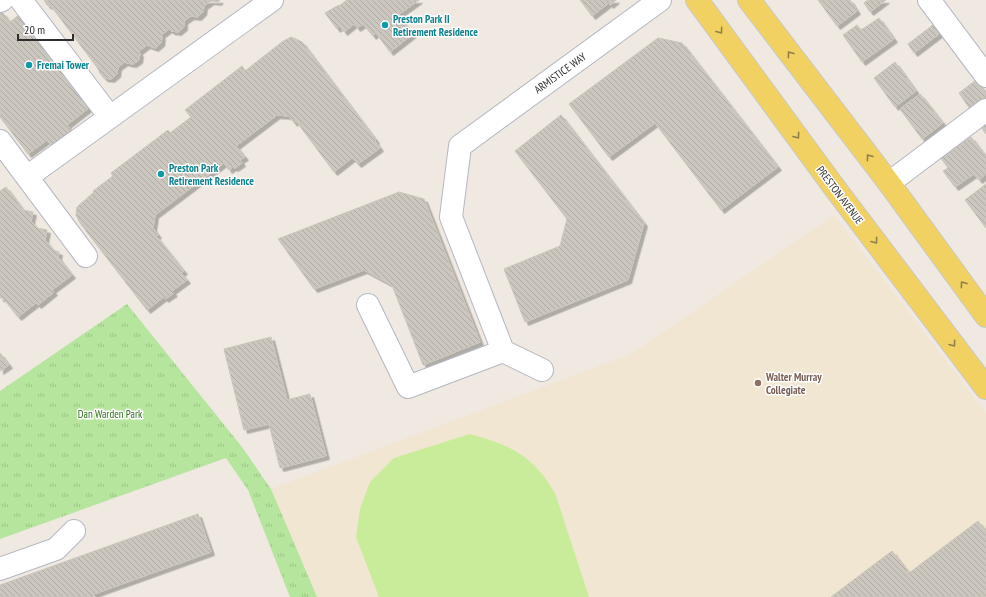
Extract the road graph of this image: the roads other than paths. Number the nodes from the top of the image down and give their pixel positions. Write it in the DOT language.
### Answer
graph roads {
  1 [pos="21,0"];
  2 [pos="272,0"];
  3 [pos="660,0"];
  4 [pos="697,0"];
  5 [pos="749,0"];
  6 [pos="929,0"];
  7 [pos="986,76"];
  8 [pos="986,110"];
  9 [pos="110,117"];
  10 [pos="0,141"];
  11 [pos="27,177"];
  12 [pos="889,183"];
  13 [pos="86,256"];
  14 [pos="368,305"];
  15 [pos="986,316"];
  16 [pos="503,351"];
  17 [pos="542,370"];
  18 [pos="986,388"];
  19 [pos="74,530"];
  20 [pos="0,569"];
  1 -- 9 [label="street"];
  2 -- 9 [label="street"];
  3 -- 16 [label="street, ARMISTICE WAY"];
  4 -- 18 [label="main road, PRESTON AVENUE, one-way"];
  12 -- 5 [label="main road, one-way"];
  6 -- 7 [label="street"];
  8 -- 12 [label="street"];
  9 -- 11 [label="street"];
  10 -- 11 [label="street"];
  11 -- 13 [label="street"];
  15 -- 12 [label="main road, one-way"];
  14 -- 16 [label="street"];
  16 -- 17 [label="street"];
  19 -- 20 [label="street"];
}
